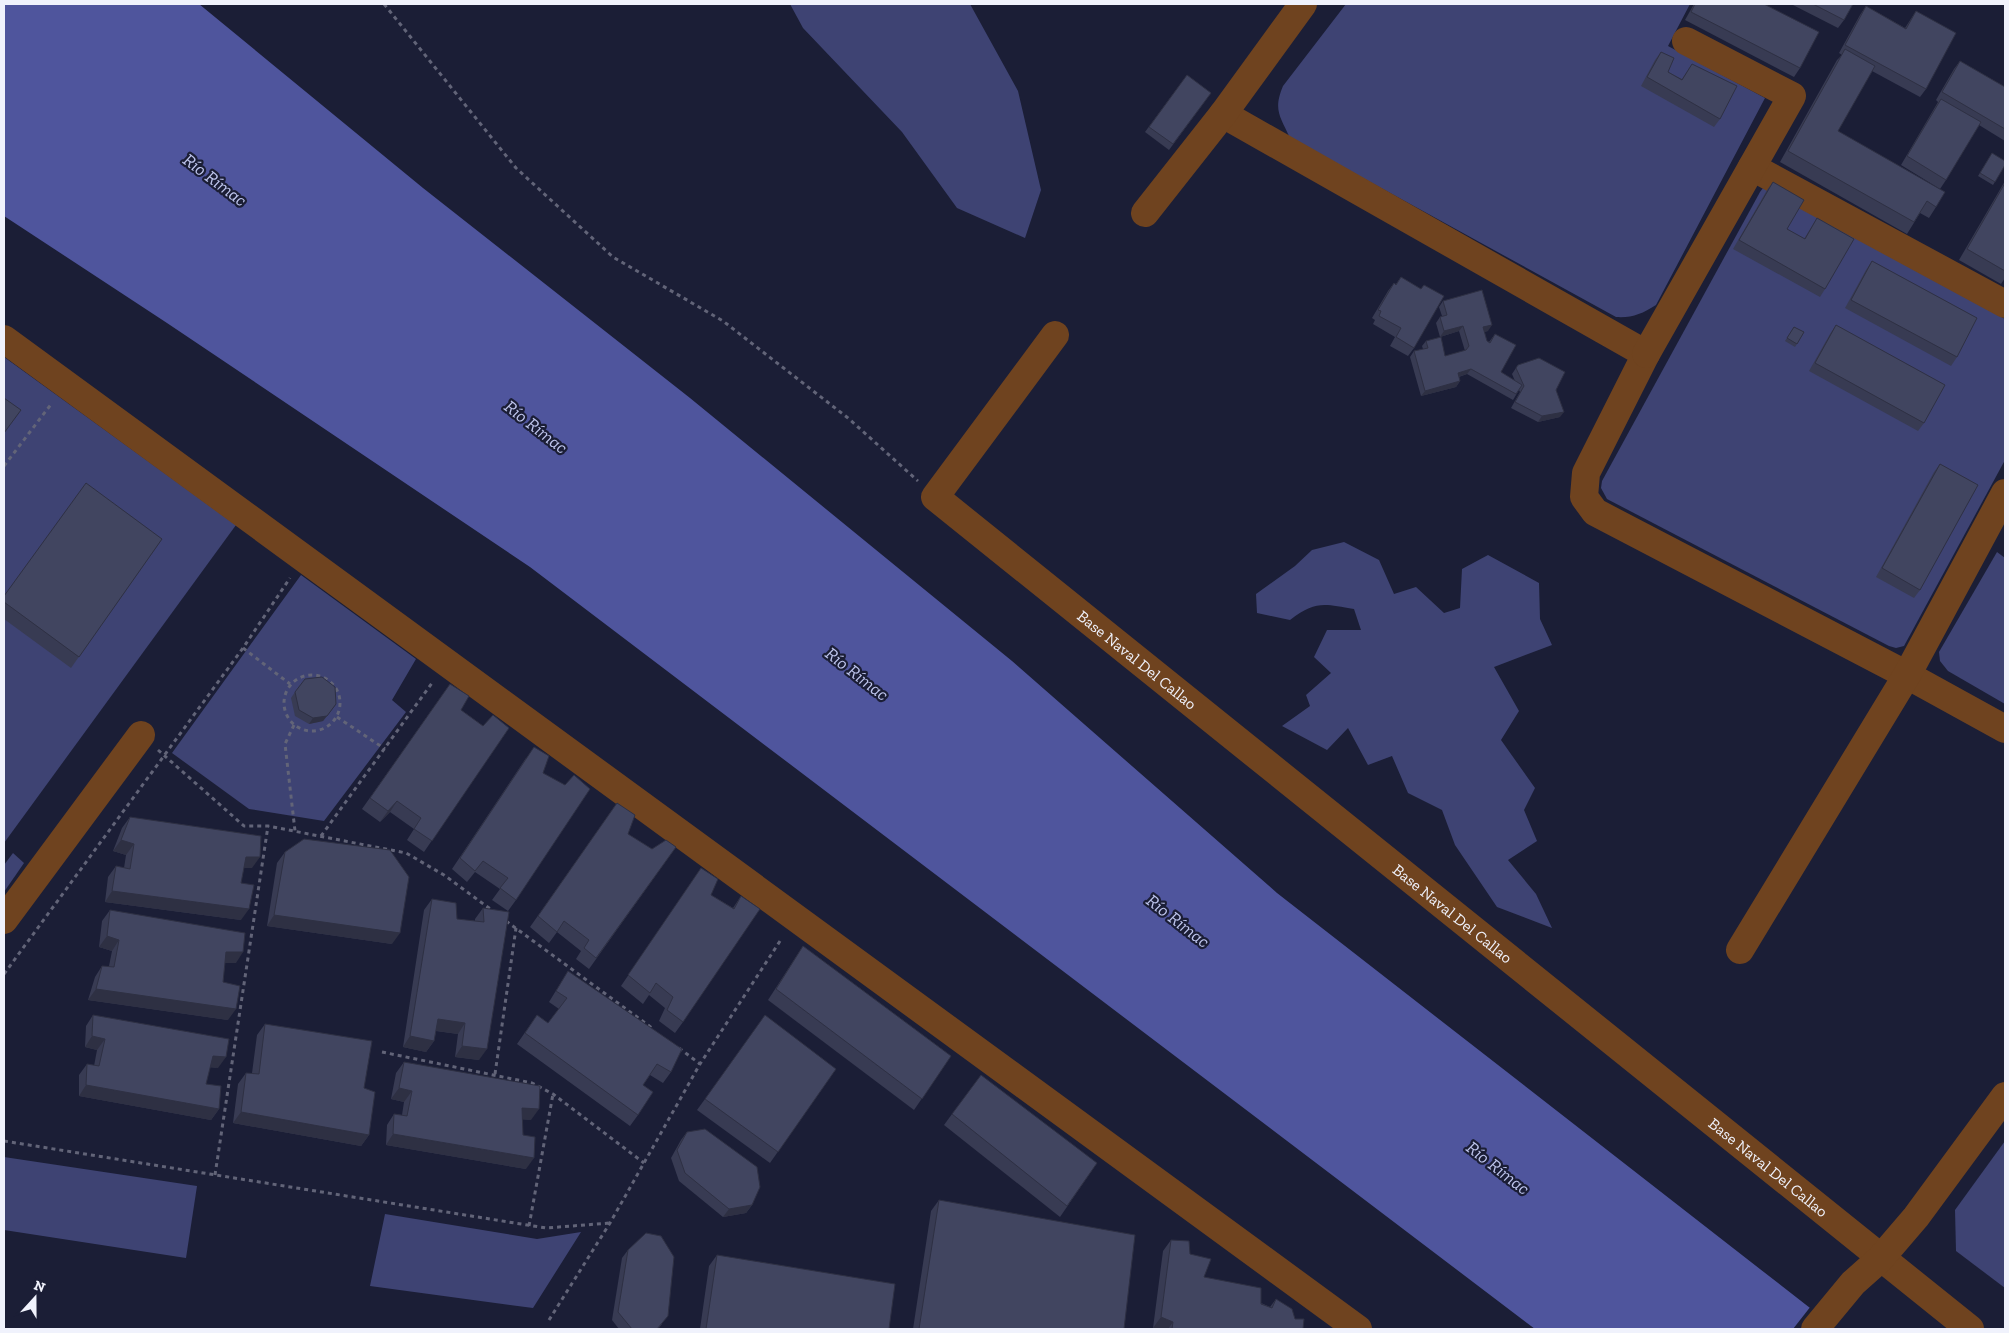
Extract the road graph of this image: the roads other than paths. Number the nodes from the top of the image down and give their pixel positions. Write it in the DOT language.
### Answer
graph roads {
  1 [pos="1303,4"];
  2 [pos="1686,41"];
  3 [pos="1223,114"];
  4 [pos="1752,167"];
  5 [pos="1145,214"];
  6 [pos="2005,304"];
  7 [pos="1055,335"];
  8 [pos="4,339"];
  9 [pos="1646,354"];
  10 [pos="2005,493"];
  11 [pos="1907,675"];
  12 [pos="2005,729"];
  13 [pos="141,735"];
  14 [pos="4,920"];
  15 [pos="1740,950"];
  16 [pos="2005,1096"];
  17 [pos="1880,1259"];
  18 [pos="1822,1320"];
  19 [pos="1358,1329"];
  20 [pos="1970,1329"];
  1 -- 3 [label="street"];
  2 -- 4 [label="street"];
  3 -- 5 [label="street"];
  3 -- 9 [label="street"];
  4 -- 6 [label="street"];
  4 -- 9 [label="street"];
  7 -- 17 [label="street, Base Naval Del Callao"];
  8 -- 19 [label="street"];
  9 -- 11 [label="street"];
  10 -- 11 [label="street"];
  11 -- 12 [label="street"];
  11 -- 15 [label="street"];
  13 -- 14 [label="street"];
  16 -- 17 [label="street"];
  17 -- 18 [label="street"];
  17 -- 20 [label="street, Base Naval Del Callao"];
}
